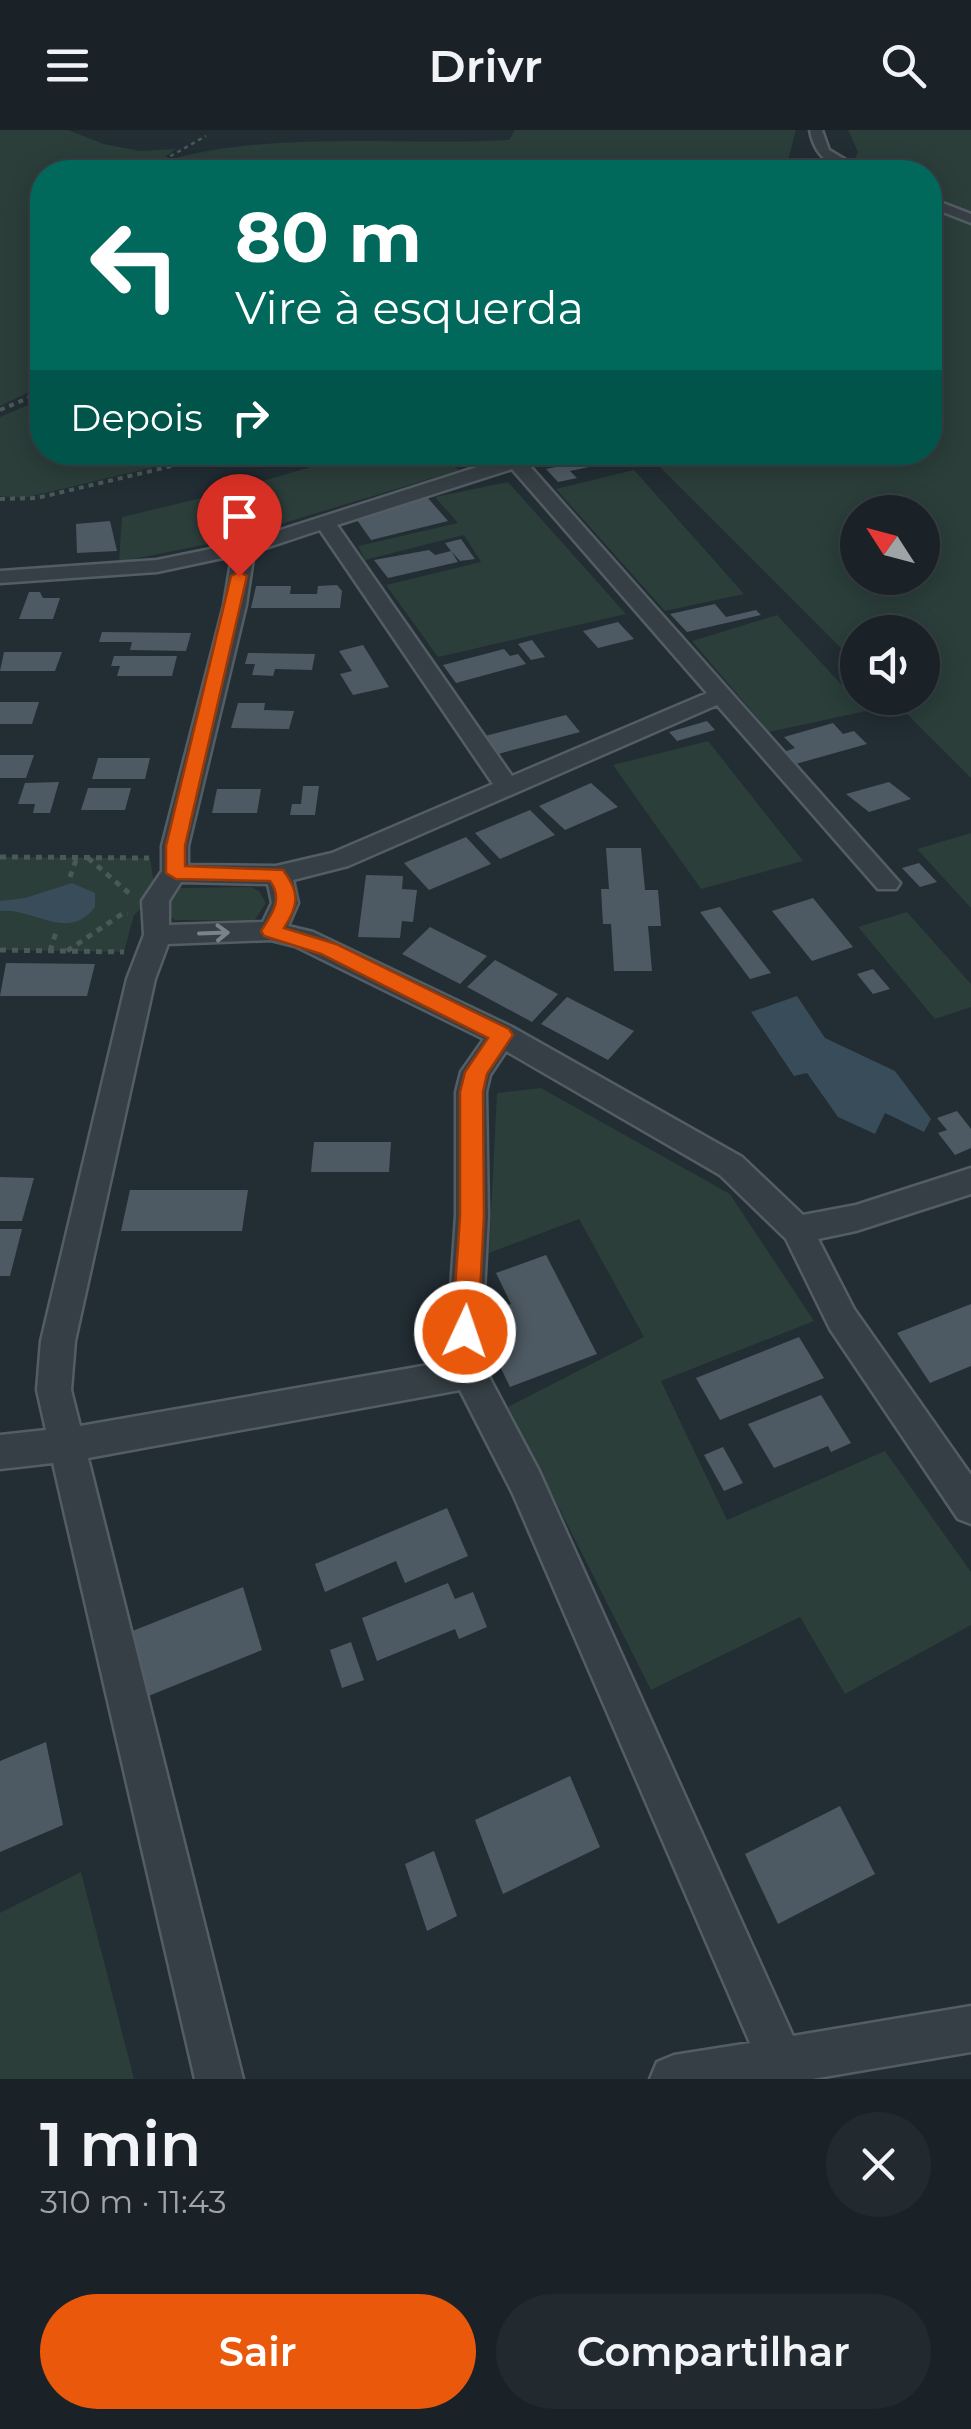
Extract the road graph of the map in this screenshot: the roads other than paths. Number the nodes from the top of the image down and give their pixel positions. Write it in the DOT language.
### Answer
graph roads {
  1 [pos="816,130"];
  2 [pos="832,160"];
  3 [pos="942,207"];
  4 [pos="971,219"];
  5 [pos="507,465"];
  6 [pos="519,465"];
  7 [pos="326,524"];
  8 [pos="244,548"];
  9 [pos="2,583"];
  10 [pos="719,696"];
  11 [pos="509,789"];
  12 [pos="176,873"];
  13 [pos="276,875"];
  14 [pos="887,883"];
  15 [pos="146,925"];
  16 [pos="271,931"];
  17 [pos="502,1035"];
  18 [pos="971,1180"];
  19 [pos="797,1230"];
  20 [pos="469,1374"];
  21 [pos="64,1444"];
  22 [pos="0,1452"];
  23 [pos="971,1506"];
  24 [pos="971,2029"];
  25 [pos="781,2061"];
  26 [pos="219,2079"];
  27 [pos="674,2079"];
  1 -- 2 [label="street"];
  3 -- 4 [label="street"];
  5 -- 7 [label="street"];
  6 -- 10 [label="street"];
  7 -- 8 [label="street"];
  7 -- 11 [label="street"];
  8 -- 9 [label="street"];
  8 -- 12 [label="street"];
  10 -- 11 [label="street"];
  10 -- 14 [label="street"];
  11 -- 13 [label="street"];
  12 -- 13 [label="street"];
  12 -- 15 [label="street"];
  13 -- 16 [label="street"];
  15 -- 16 [label="street, one-way"];
  15 -- 21 [label="street"];
  16 -- 17 [label="street"];
  17 -- 19 [label="street"];
  17 -- 20 [label="street"];
  18 -- 19 [label="street"];
  19 -- 23 [label="street"];
  20 -- 21 [label="street"];
  20 -- 25 [label="street"];
  21 -- 22 [label="street"];
  21 -- 26 [label="street"];
  24 -- 25 [label="street"];
  25 -- 27 [label="street"];
}
